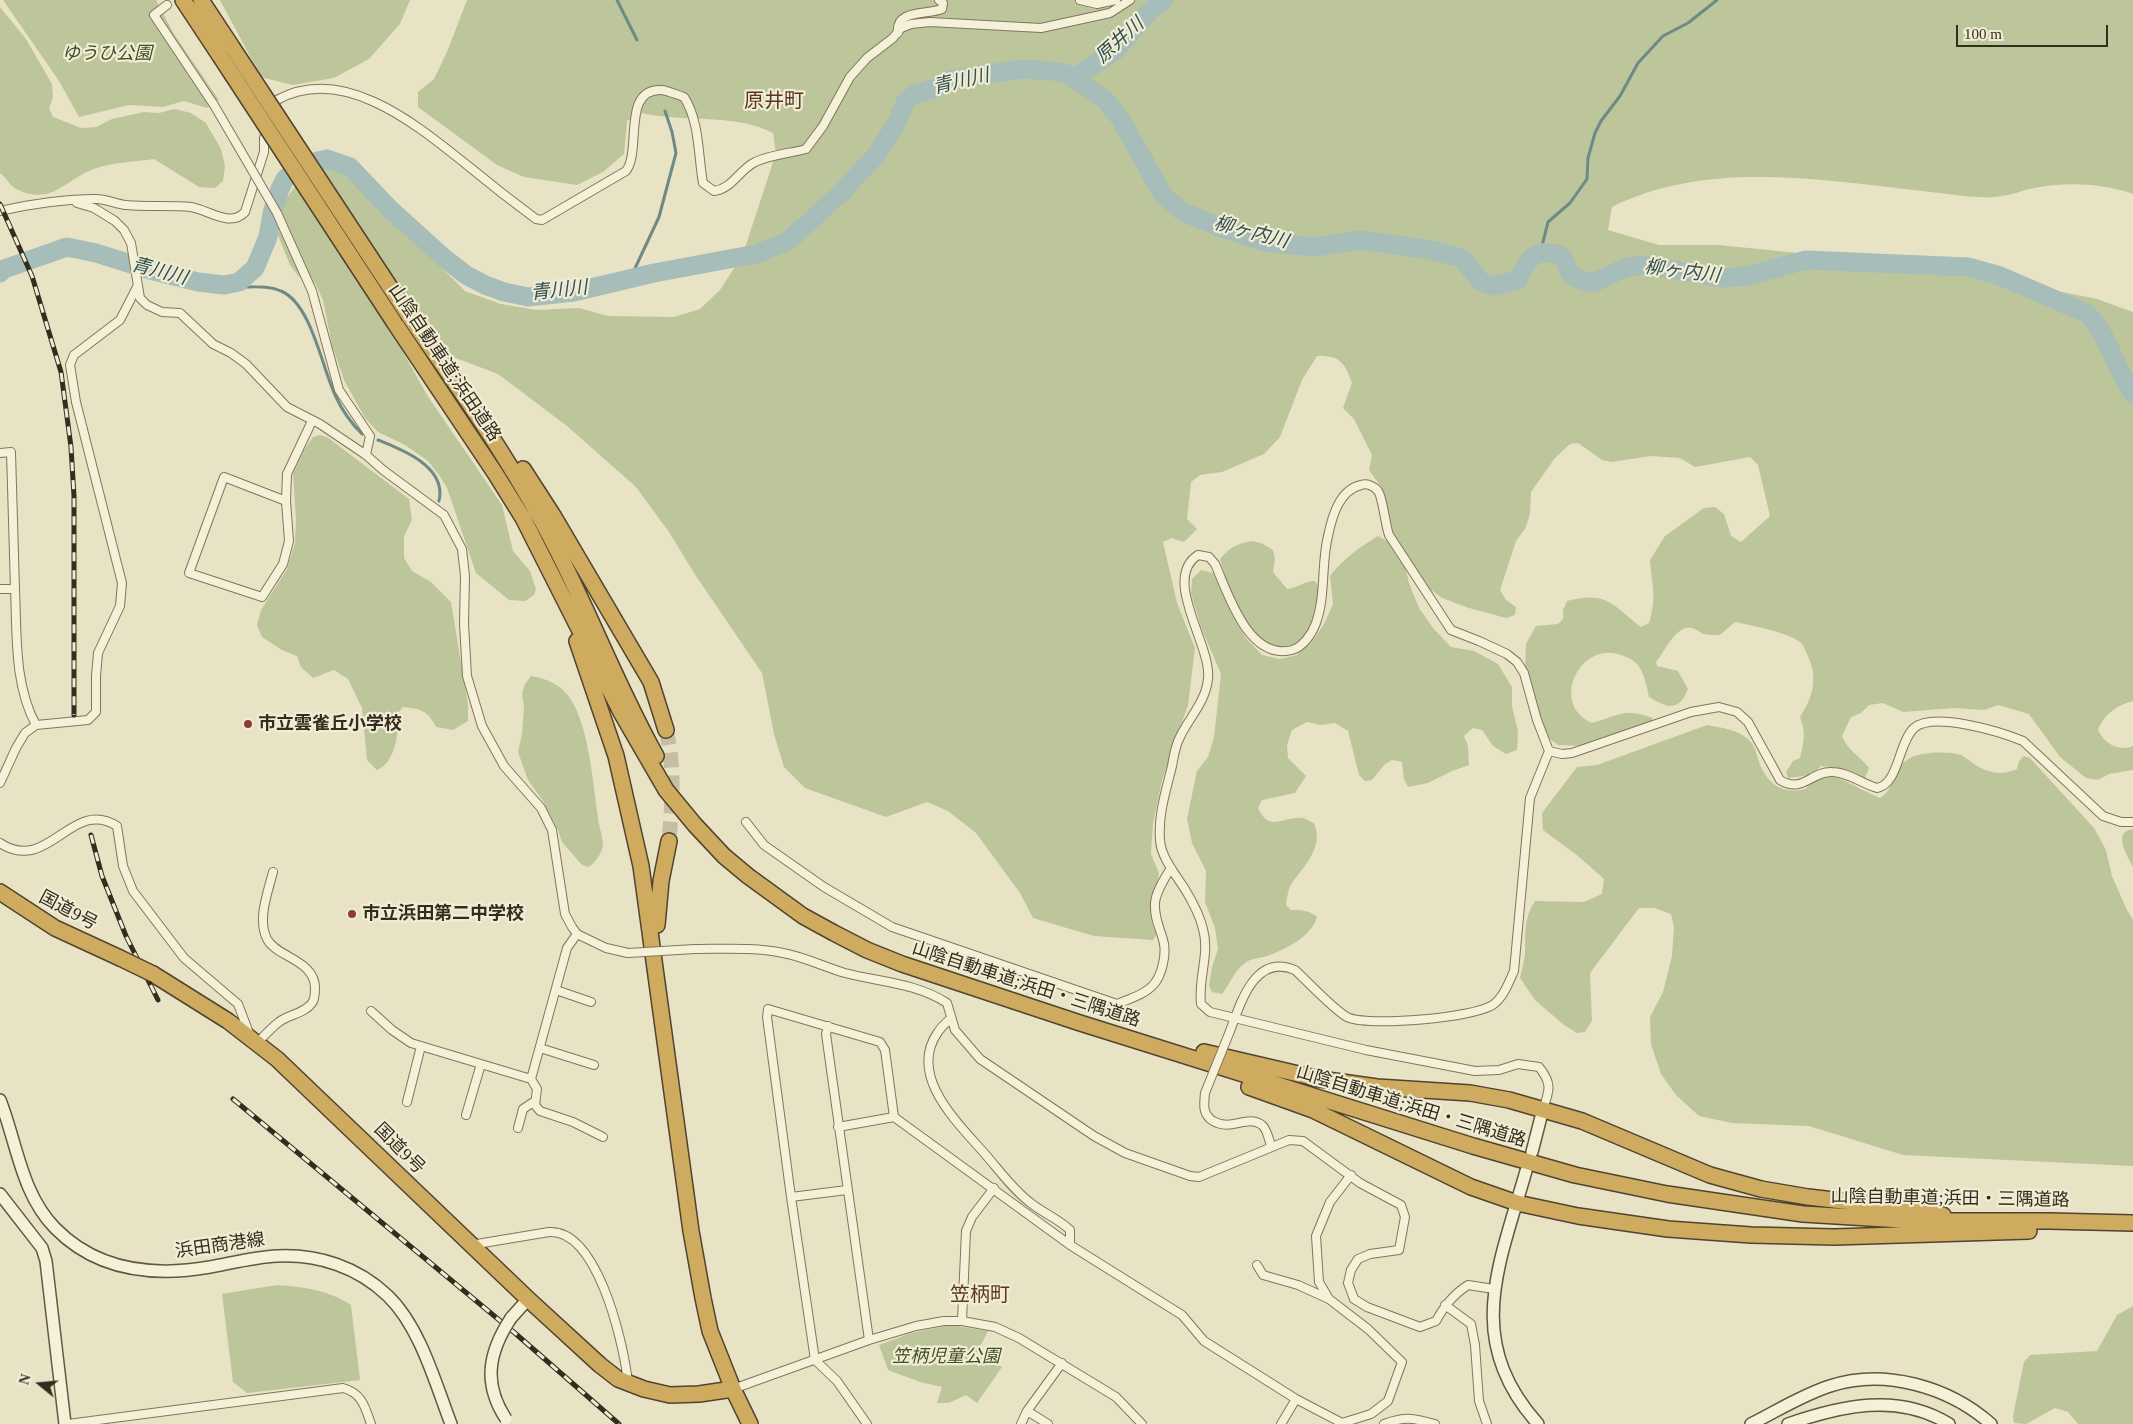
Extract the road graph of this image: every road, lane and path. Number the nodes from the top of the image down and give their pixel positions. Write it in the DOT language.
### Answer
graph roads {
  1 [pos="183,0"];
  2 [pos="201,0"];
  3 [pos="939,0"];
  4 [pos="1080,0"];
  5 [pos="1116,0"];
  6 [pos="1130,0"];
  7 [pos="173,2"];
  8 [pos="898,33"];
  9 [pos="216,51"];
  10 [pos="73,202"];
  11 [pos="0,211"];
  12 [pos="137,288"];
  13 [pos="445,369"];
  14 [pos="312,421"];
  15 [pos="0,453"];
  16 [pos="366,455"];
  17 [pos="286,501"];
  18 [pos="545,561"];
  19 [pos="0,589"];
  20 [pos="15,589"];
  21 [pos="36,725"];
  22 [pos="666,730"];
  23 [pos="1549,751"];
  24 [pos="652,759"];
  25 [pos="0,783"];
  26 [pos="746,822"];
  27 [pos="2133,822"];
  28 [pos="669,842"];
  29 [pos="0,843"];
  30 [pos="1171,868"];
  31 [pos="273,872"];
  32 [pos="0,892"];
  33 [pos="577,934"];
  34 [pos="656,979"];
  35 [pos="556,990"];
  36 [pos="591,1002"];
  37 [pos="371,1011"];
  38 [pos="951,1018"];
  39 [pos="1235,1018"];
  40 [pos="1080,1023"];
  41 [pos="828,1026"];
  42 [pos="254,1040"];
  43 [pos="422,1046"];
  44 [pos="540,1048"];
  45 [pos="481,1064"];
  46 [pos="1210,1064"];
  47 [pos="594,1065"];
  48 [pos="532,1079"];
  49 [pos="0,1100"];
  50 [pos="535,1101"];
  51 [pos="407,1102"];
  52 [pos="1543,1109"];
  53 [pos="466,1115"];
  54 [pos="894,1117"];
  55 [pos="838,1127"];
  56 [pos="518,1128"];
  57 [pos="603,1137"];
  58 [pos="1271,1146"];
  59 [pos="1532,1152"];
  60 [pos="1526,1171"];
  61 [pos="1351,1175"];
  62 [pos="994,1188"];
  63 [pos="847,1190"];
  64 [pos="0,1194"];
  65 [pos="791,1197"];
  66 [pos="1517,1203"];
  67 [pos="1969,1221"];
  68 [pos="2133,1223"];
  69 [pos="2133,1227"];
  70 [pos="471,1245"];
  71 [pos="1070,1245"];
  72 [pos="1257,1265"];
  73 [pos="1494,1289"];
  74 [pos="528,1299"];
  75 [pos="1329,1299"];
  76 [pos="1445,1304"];
  77 [pos="962,1321"];
  78 [pos="869,1340"];
  79 [pos="815,1360"];
  80 [pos="1062,1363"];
  81 [pos="626,1375"];
  82 [pos="733,1389"];
  83 [pos="1296,1399"];
  84 [pos="1027,1411"];
  85 [pos="508,1422"];
  86 [pos="66,1424"];
  87 [pos="371,1424"];
  88 [pos="451,1424"];
  89 [pos="750,1424"];
  90 [pos="867,1424"];
  91 [pos="1021,1424"];
  92 [pos="1048,1424"];
  93 [pos="1142,1424"];
  94 [pos="1281,1424"];
  95 [pos="1384,1424"];
  96 [pos="1435,1424"];
  97 [pos="1487,1424"];
  98 [pos="1538,1424"];
  99 [pos="1751,1424"];
  100 [pos="1788,1424"];
  101 [pos="1948,1424"];
  102 [pos="1991,1424"];
  1 -- 9 [label="highway, 山陰自動車道;浜田道路"];
  2 -- 13 [label="highway, 山陰自動車道;浜田道路, bridge"];
  3 -- 8 [label="street"];
  4 -- 5 [label="street"];
  6 -- 8 [label="street"];
  7 -- 9 [label="highway"];
  7 -- 16 [label="street, bridge"];
  8 -- 10 [label="street"];
  9 -- 18 [label="highway, 山陰自動車道;浜田道路, bridge"];
  10 -- 11 [label="street"];
  10 -- 12 [label="street"];
  12 -- 14 [label="street"];
  12 -- 21 [label="street"];
  13 -- 22 [label="highway"];
  13 -- 24 [label="highway, 山陰自動車道;浜田道路"];
  14 -- 16 [label="street"];
  14 -- 17 [label="street"];
  15 -- 20 [label="street"];
  16 -- 33 [label="street"];
  17 -- 17 [label="street"];
  18 -- 24 [label="highway, 山陰自動車道;浜田道路"];
  18 -- 34 [label="highway"];
  19 -- 20 [label="street"];
  20 -- 21 [label="street"];
  21 -- 25 [label="street"];
  23 -- 27 [label="street"];
  23 -- 30 [label="street"];
  23 -- 39 [label="street"];
  24 -- 40 [label="highway, 山陰自動車道;浜田・三隅道路"];
  26 -- 30 [label="street"];
  28 -- 34 [label="highway"];
  29 -- 42 [label="street"];
  30 -- 39 [label="street"];
  31 -- 42 [label="street"];
  32 -- 42 [label="highway, 国道9号, bridge"];
  33 -- 35 [label="street"];
  33 -- 38 [label="street, bridge"];
  34 -- 82 [label="highway"];
  35 -- 36 [label="street"];
  35 -- 44 [label="street"];
  37 -- 43 [label="street"];
  38 -- 58 [label="street"];
  38 -- 71 [label="street"];
  39 -- 52 [label="street"];
  39 -- 58 [label="street, bridge"];
  40 -- 46 [label="highway, 山陰自動車道;浜田・三隅道路"];
  40 -- 52 [label="highway"];
  41 -- 54 [label="street"];
  41 -- 55 [label="street"];
  41 -- 65 [label="street"];
  42 -- 70 [label="highway, 国道9号"];
  43 -- 45 [label="street"];
  43 -- 51 [label="street"];
  44 -- 47 [label="street"];
  44 -- 48 [label="street"];
  45 -- 48 [label="street"];
  45 -- 53 [label="street"];
  46 -- 66 [label="highway"];
  46 -- 67 [label="highway, 山陰自動車道;浜田・三隅道路"];
  48 -- 50 [label="street"];
  49 -- 88 [label="main road, 浜田商港線"];
  50 -- 56 [label="street"];
  50 -- 57 [label="street"];
  52 -- 59 [label="main road"];
  52 -- 67 [label="highway"];
  54 -- 55 [label="street"];
  54 -- 62 [label="street"];
  55 -- 63 [label="street"];
  58 -- 61 [label="street"];
  60 -- 66 [label="main road"];
  61 -- 75 [label="street"];
  61 -- 76 [label="street"];
  62 -- 71 [label="street"];
  62 -- 77 [label="street"];
  63 -- 65 [label="street"];
  63 -- 78 [label="street"];
  64 -- 86 [label="main road"];
  65 -- 79 [label="street"];
  66 -- 69 [label="highway"];
  66 -- 73 [label="main road"];
  67 -- 68 [label="highway, 山陰自動車道;浜田・三隅道路"];
  70 -- 74 [label="highway, 国道9号"];
  70 -- 81 [label="street"];
  71 -- 83 [label="street"];
  72 -- 75 [label="street"];
  73 -- 76 [label="street"];
  73 -- 98 [label="main road"];
  74 -- 82 [label="highway, 国道9号"];
  74 -- 85 [label="main road, bridge"];
  75 -- 83 [label="street"];
  76 -- 97 [label="street"];
  77 -- 78 [label="street"];
  77 -- 80 [label="street"];
  78 -- 79 [label="street"];
  79 -- 82 [label="street"];
  79 -- 90 [label="street"];
  80 -- 84 [label="street"];
  80 -- 93 [label="street"];
  82 -- 89 [label="highway"];
  83 -- 94 [label="street"];
  84 -- 91 [label="street"];
  84 -- 92 [label="street"];
  86 -- 87 [label="street"];
  95 -- 96 [label="street"];
  99 -- 102 [label="main road"];
  100 -- 101 [label="main road"];
}
